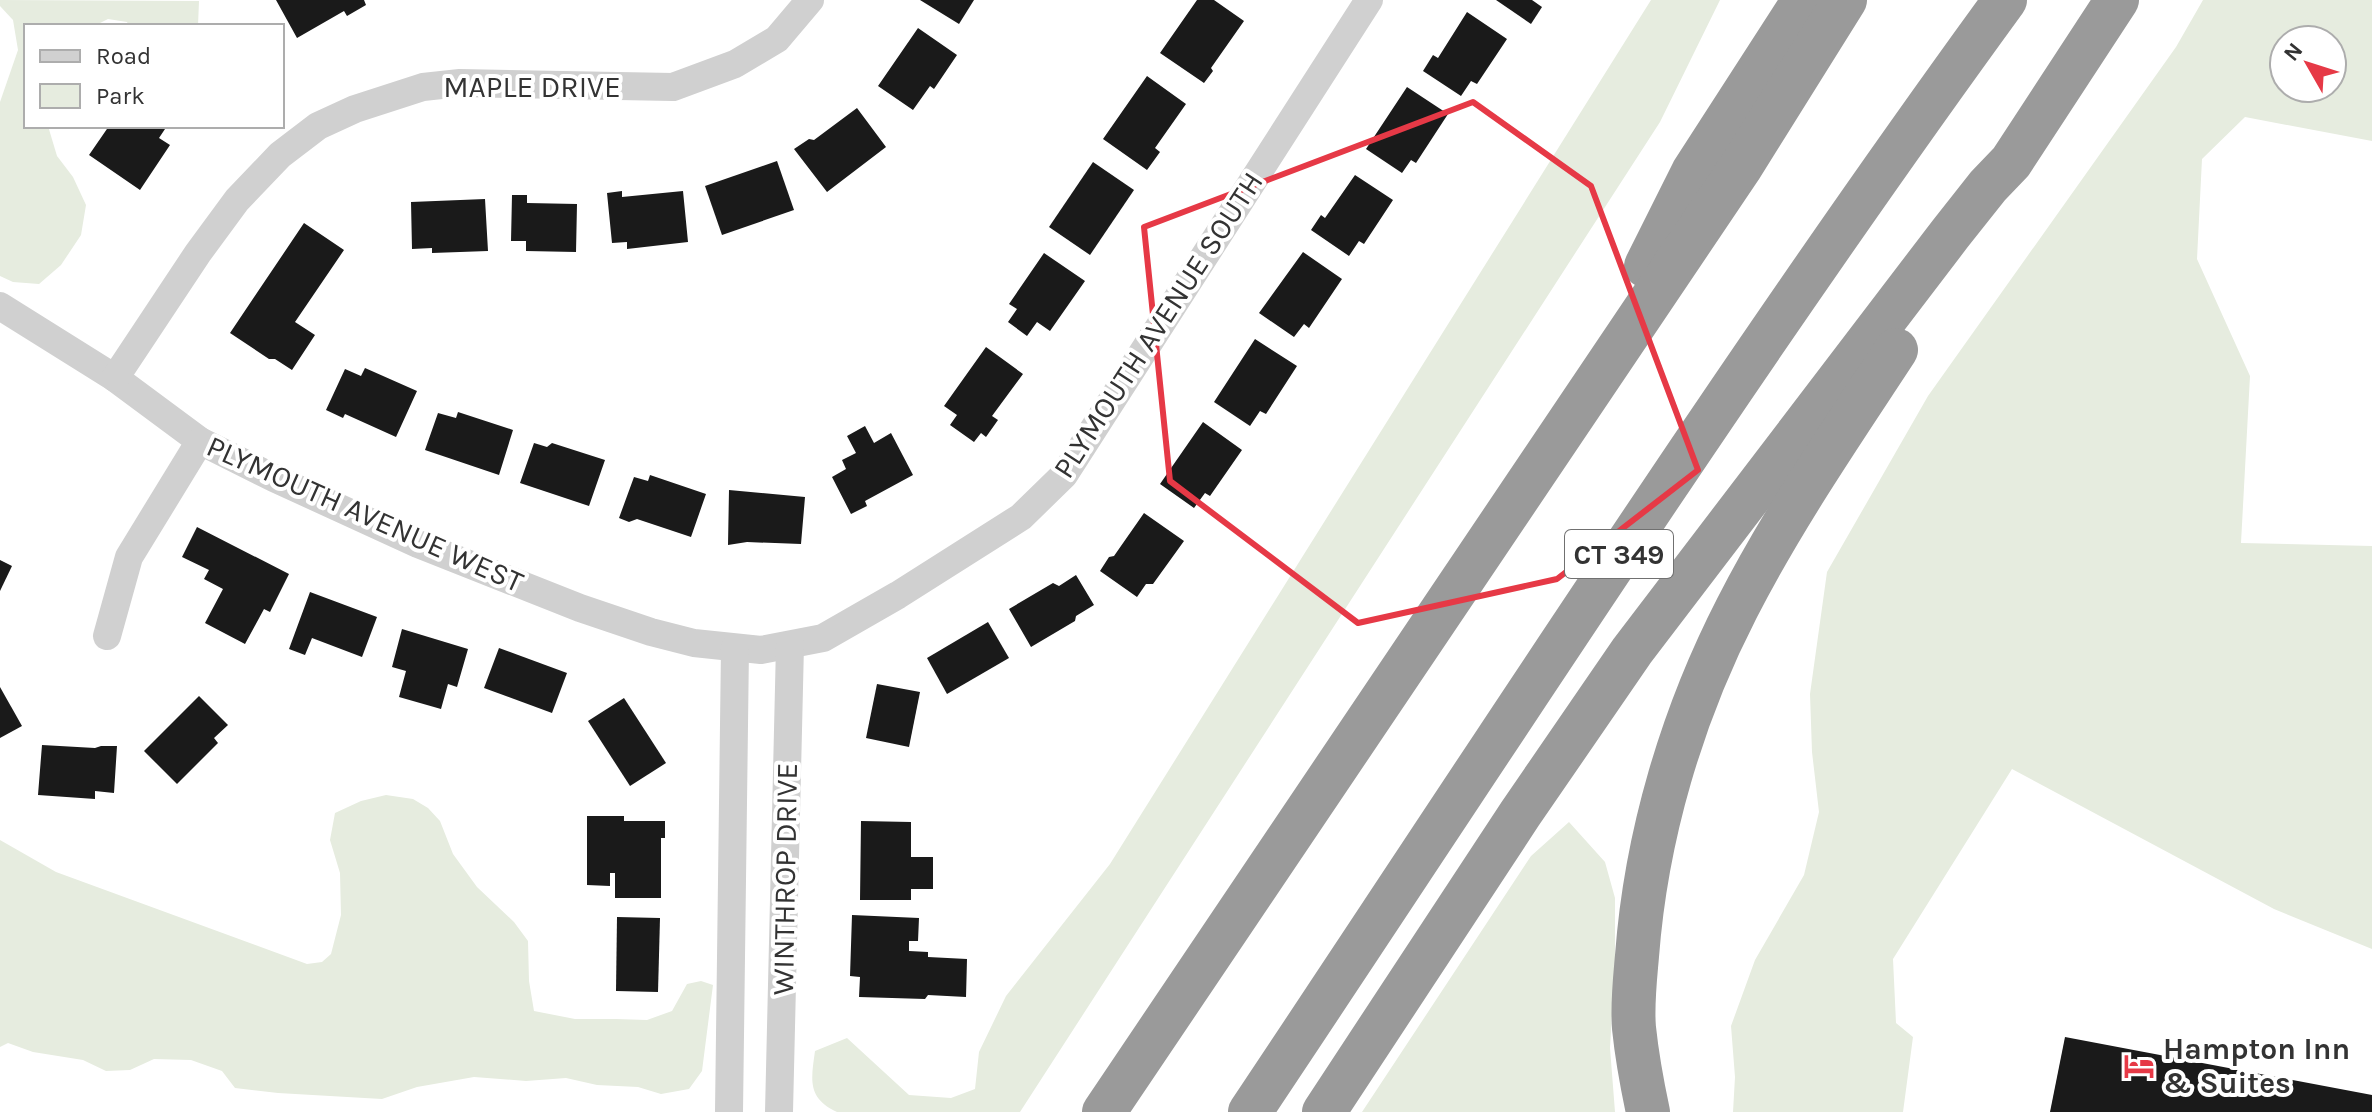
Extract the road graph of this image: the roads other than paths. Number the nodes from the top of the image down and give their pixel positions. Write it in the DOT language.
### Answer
graph roads {
  1 [pos="810,0"];
  2 [pos="1369,0"];
  3 [pos="1804,0"];
  4 [pos="1845,0"];
  5 [pos="2117,0"];
  6 [pos="2004,1"];
  7 [pos="2011,162"];
  8 [pos="0,306"];
  9 [pos="115,378"];
  10 [pos="1567,423"];
  11 [pos="200,441"];
  12 [pos="107,636"];
  13 [pos="790,645"];
  14 [pos="748,649"];
  15 [pos="729,1112"];
  16 [pos="779,1112"];
  17 [pos="1104,1112"];
  18 [pos="1250,1112"];
  19 [pos="1324,1112"];
  20 [pos="1648,1112"];
  1 -- 9 [label="street, MAPLE DRIVE"];
  2 -- 13 [label="street, PLYMOUTH AVENUE SOUTH"];
  3 -- 10 [label="highway"];
  4 -- 10 [label="highway"];
  5 -- 7 [label="highway"];
  6 -- 18 [label="highway, CT 349"];
  7 -- 19 [label="highway"];
  7 -- 20 [label="highway"];
  8 -- 9 [label="street, PLYMOUTH AVENUE WEST"];
  9 -- 11 [label="street, PLYMOUTH AVENUE WEST"];
  10 -- 17 [label="highway"];
  11 -- 12 [label="street"];
  11 -- 14 [label="street, PLYMOUTH AVENUE WEST"];
  13 -- 14 [label="street, PLYMOUTH AVENUE SOUTH"];
  13 -- 16 [label="street, WINTHROP DRIVE"];
  14 -- 15 [label="street, WINTHROP DRIVE"];
}
